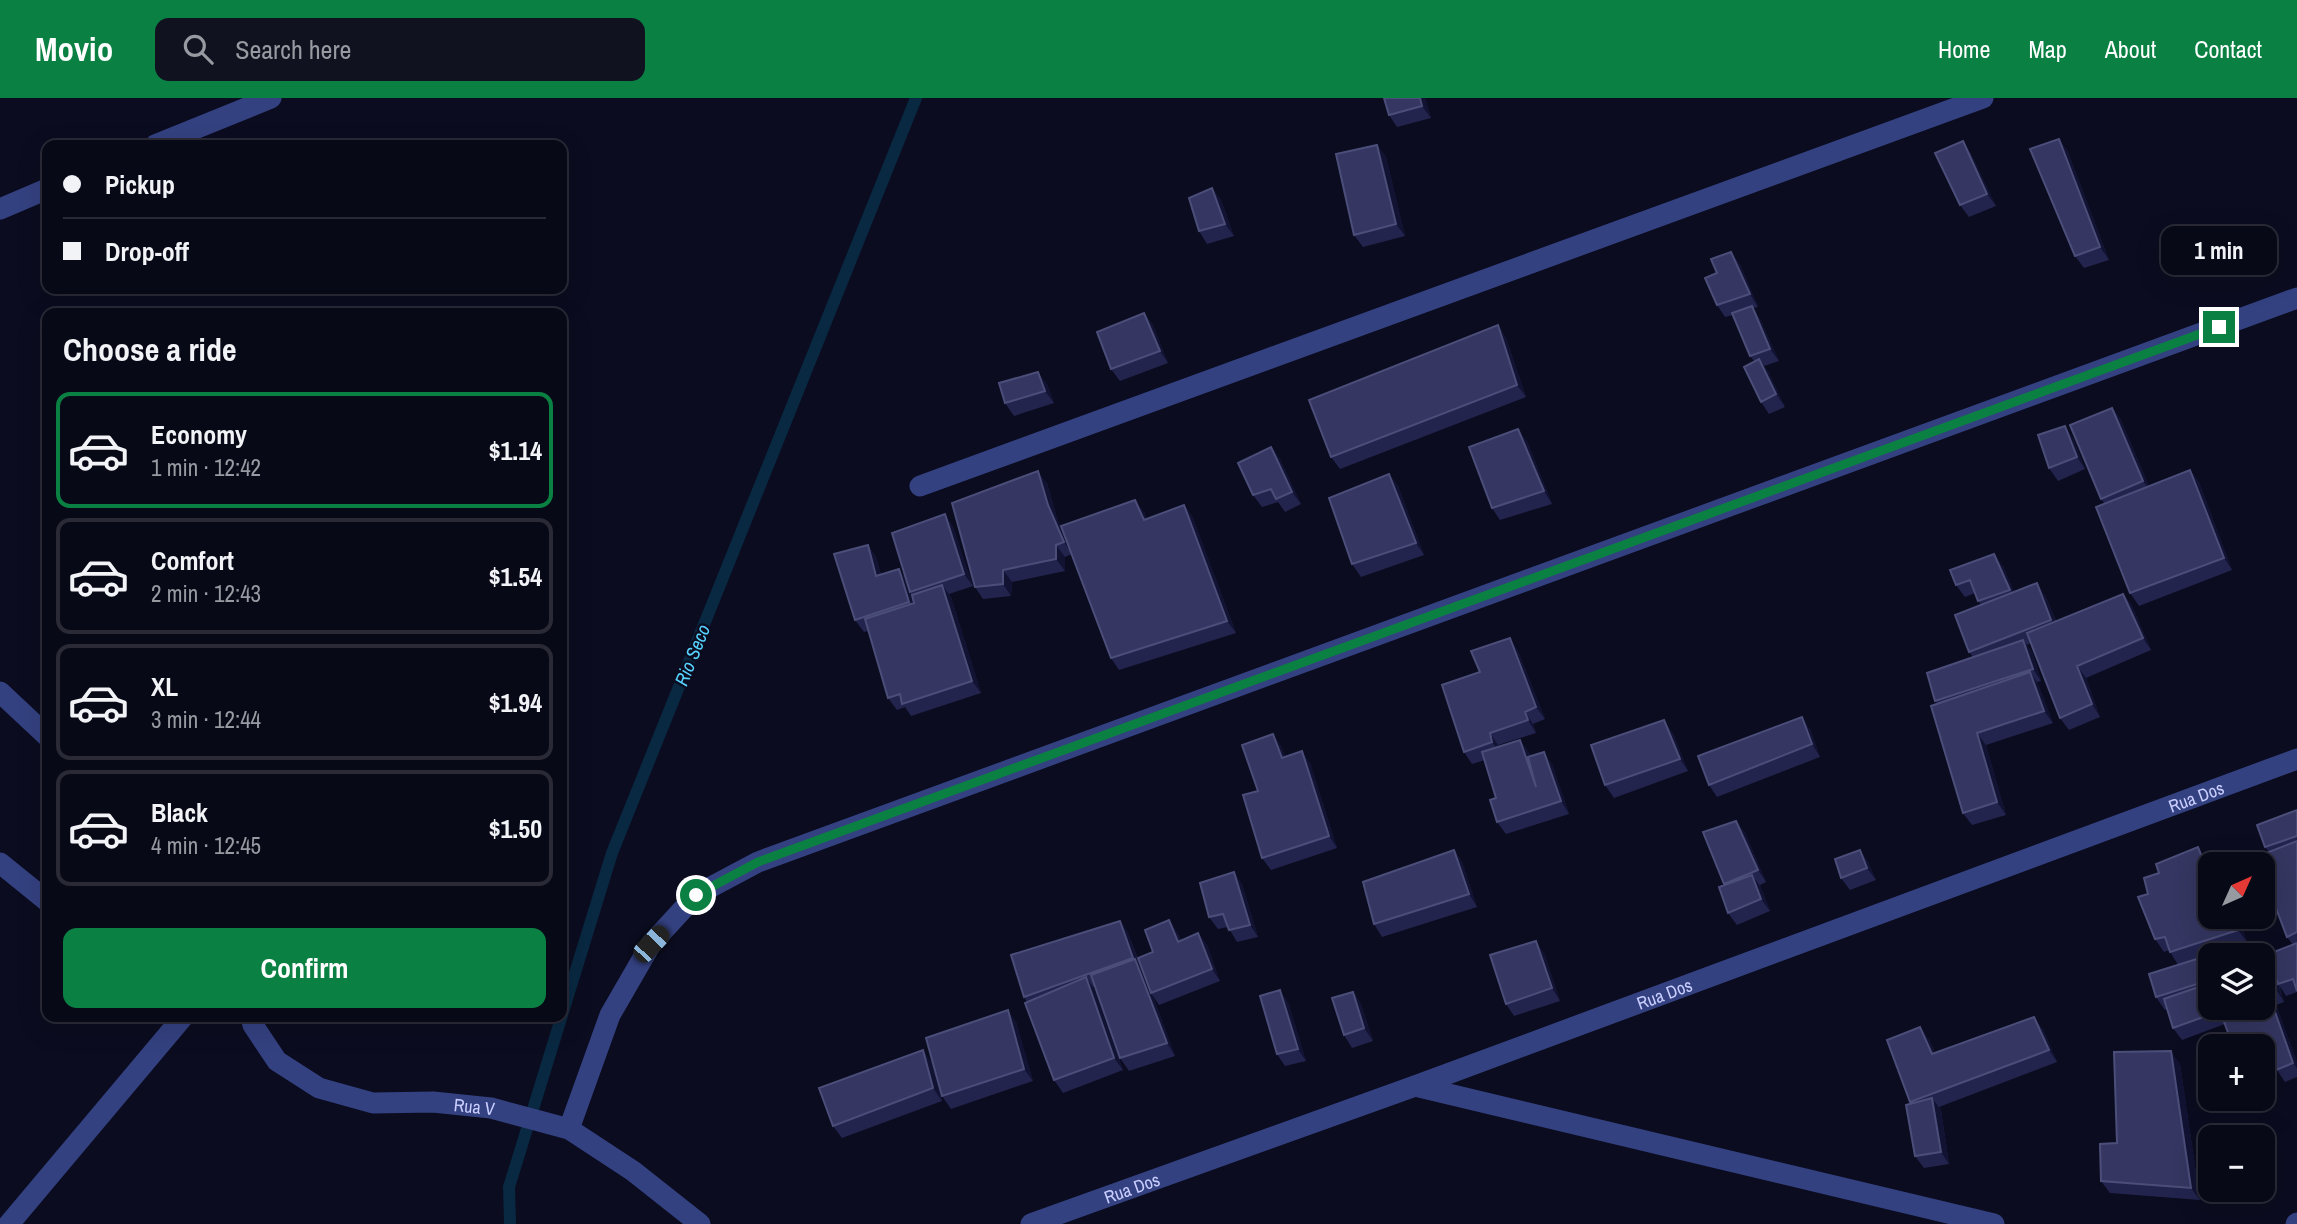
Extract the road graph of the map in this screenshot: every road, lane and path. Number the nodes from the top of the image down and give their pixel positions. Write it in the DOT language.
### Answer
graph roads {
  1 [pos="271,98"];
  2 [pos="1983,98"];
  3 [pos="167,140"];
  4 [pos="42,191"];
  5 [pos="0,209"];
  6 [pos="2297,298"];
  7 [pos="920,486"];
  8 [pos="0,692"];
  9 [pos="42,731"];
  10 [pos="2297,760"];
  11 [pos="0,863"];
  12 [pos="42,897"];
  13 [pos="179,1022"];
  14 [pos="252,1022"];
  15 [pos="1415,1086"];
  16 [pos="569,1129"];
  17 [pos="9,1224"];
  18 [pos="700,1224"];
  19 [pos="1031,1224"];
  20 [pos="1994,1224"];
  1 -- 3 [label="street"];
  2 -- 7 [label="street"];
  4 -- 5 [label="street"];
  6 -- 16 [label="street"];
  8 -- 9 [label="street"];
  10 -- 15 [label="street, Rua Dos"];
  11 -- 12 [label="street"];
  13 -- 17 [label="street"];
  14 -- 16 [label="street, Rua V"];
  15 -- 19 [label="street, Rua Dos"];
  15 -- 20 [label="street"];
  16 -- 18 [label="street, Rua V"];
}
